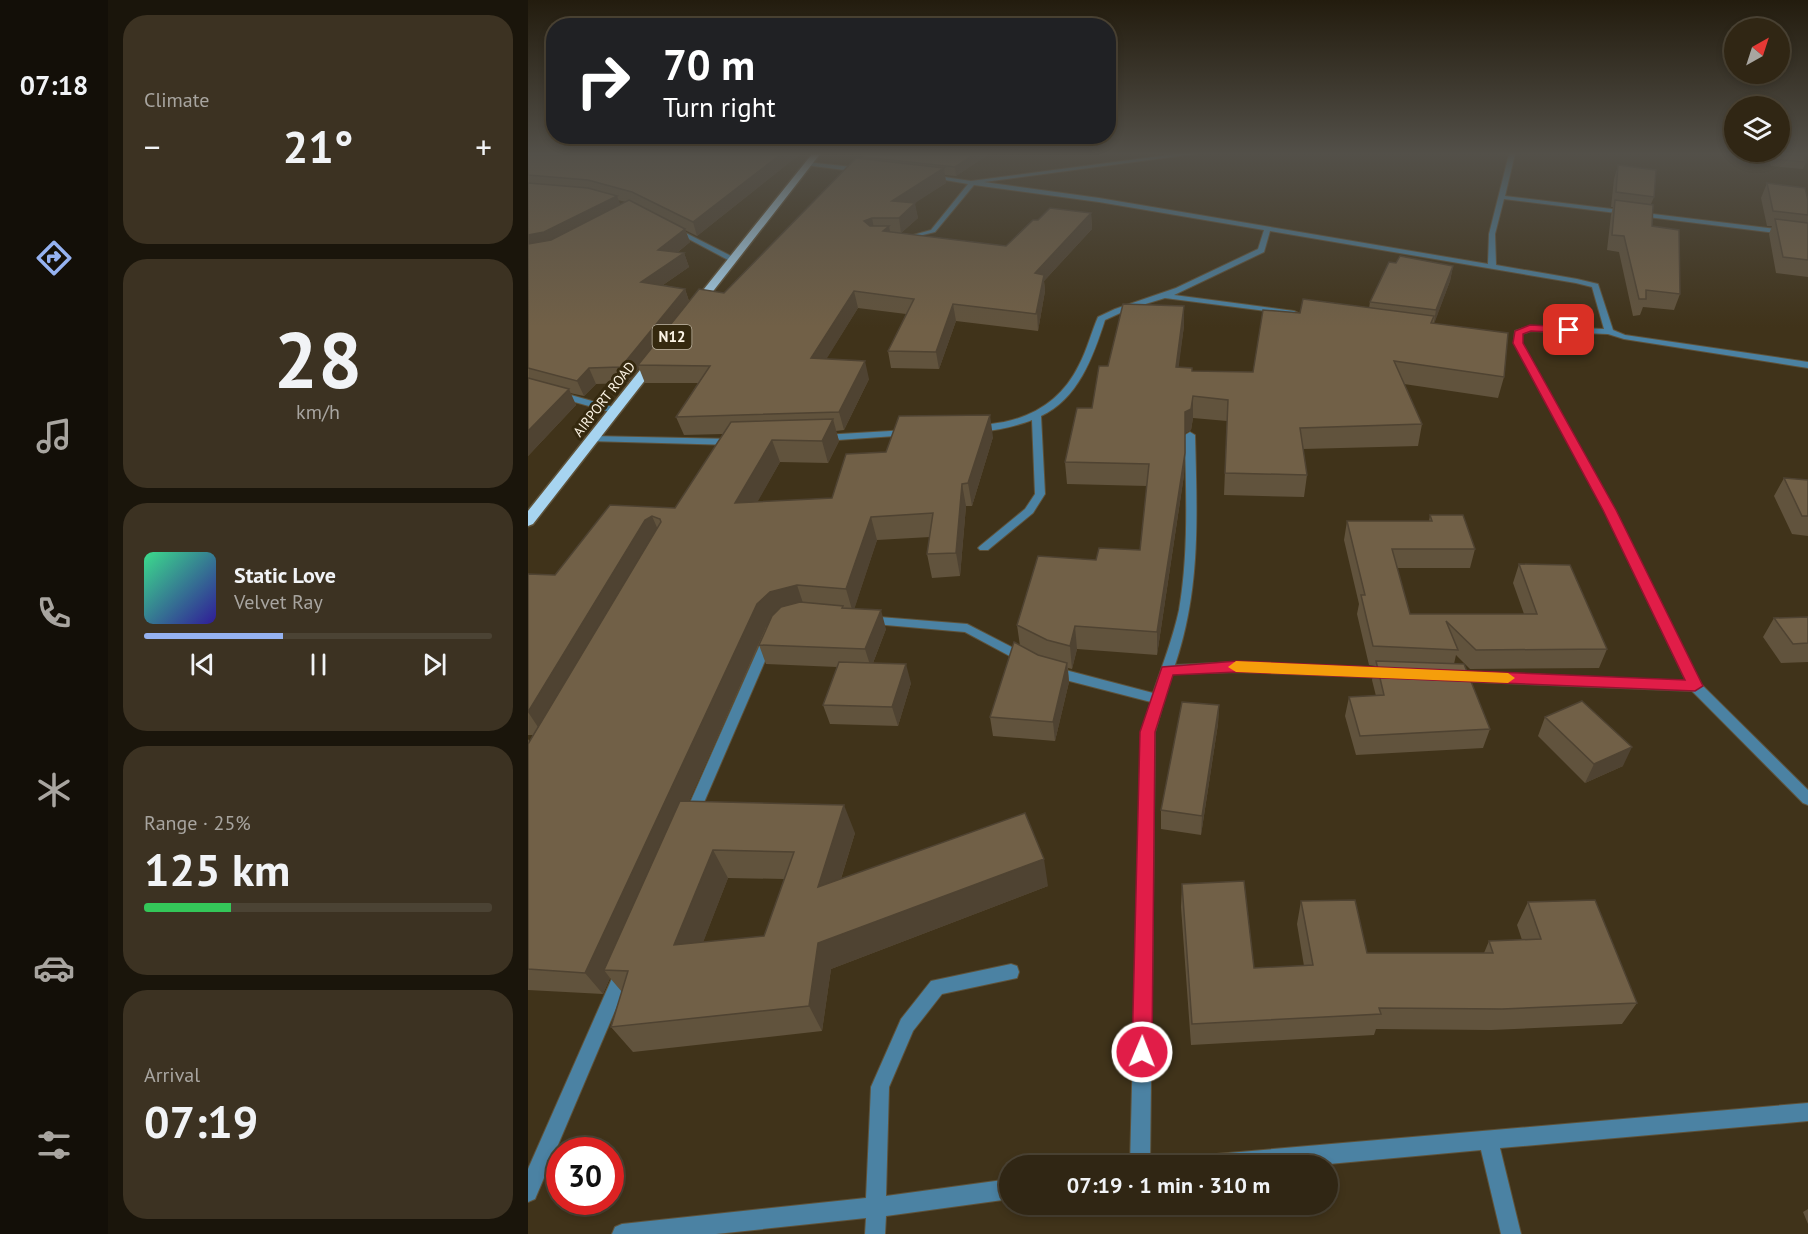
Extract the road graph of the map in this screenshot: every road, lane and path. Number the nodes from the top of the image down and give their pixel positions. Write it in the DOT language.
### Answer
graph roads {
  1 [pos="770,212"];
  2 [pos="949,212"];
  3 [pos="1164,212"];
  4 [pos="1497,212"];
  5 [pos="1618,212"];
  6 [pos="663,224"];
  7 [pos="1267,230"];
  8 [pos="1808,235"];
  9 [pos="900,239"];
  10 [pos="733,259"];
  11 [pos="1492,265"];
  12 [pos="1164,296"];
  13 [pos="1306,315"];
  14 [pos="688,316"];
  15 [pos="1609,332"];
  16 [pos="666,344"];
  17 [pos="1808,365"];
  18 [pos="528,386"];
  19 [pos="614,410"];
  20 [pos="1037,417"];
  21 [pos="970,430"];
  22 [pos="923,432"];
  23 [pos="1190,435"];
  24 [pos="816,438"];
  25 [pos="592,439"];
  26 [pos="747,441"];
  27 [pos="528,521"];
  28 [pos="984,548"];
  29 [pos="852,619"];
  30 [pos="777,626"];
  31 [pos="1167,670"];
  32 [pos="1401,674"];
  33 [pos="1437,675"];
  34 [pos="1695,686"];
  35 [pos="1156,699"];
  36 [pos="1808,799"];
  37 [pos="686,830"];
  38 [pos="628,962"];
  39 [pos="1011,972"];
  40 [pos="1808,1112"];
  41 [pos="1488,1139"];
  42 [pos="1140,1155"];
  43 [pos="1313,1155"];
  44 [pos="999,1190"];
  45 [pos="528,1192"];
  46 [pos="877,1207"];
  47 [pos="622,1234"];
  48 [pos="875,1234"];
  49 [pos="1511,1234"];
  1 -- 10 [label="highway, N12"];
  2 -- 9 [label="street"];
  3 -- 7 [label="street"];
  4 -- 11 [label="street"];
  5 -- 8 [label="street"];
  6 -- 10 [label="street"];
  7 -- 11 [label="street"];
  7 -- 12 [label="street"];
  10 -- 14 [label="highway, N12"];
  11 -- 15 [label="street"];
  12 -- 13 [label="street"];
  12 -- 20 [label="street"];
  15 -- 17 [label="street"];
  15 -- 34 [label="street"];
  16 -- 19 [label="highway, AIRPORT ROAD / N12"];
  18 -- 19 [label="street"];
  19 -- 25 [label="highway, AIRPORT ROAD / N12"];
  20 -- 21 [label="street"];
  20 -- 28 [label="street"];
  22 -- 24 [label="street"];
  23 -- 31 [label="street"];
  25 -- 26 [label="street"];
  25 -- 27 [label="highway, AIRPORT ROAD / N12"];
  29 -- 35 [label="street"];
  30 -- 37 [label="street"];
  31 -- 32 [label="street"];
  31 -- 35 [label="street"];
  33 -- 34 [label="street"];
  34 -- 36 [label="street"];
  35 -- 42 [label="street"];
  38 -- 45 [label="street"];
  39 -- 46 [label="street"];
  40 -- 41 [label="street"];
  41 -- 43 [label="street"];
  41 -- 49 [label="street"];
  44 -- 46 [label="street"];
  46 -- 47 [label="street"];
  46 -- 48 [label="street"];
}
